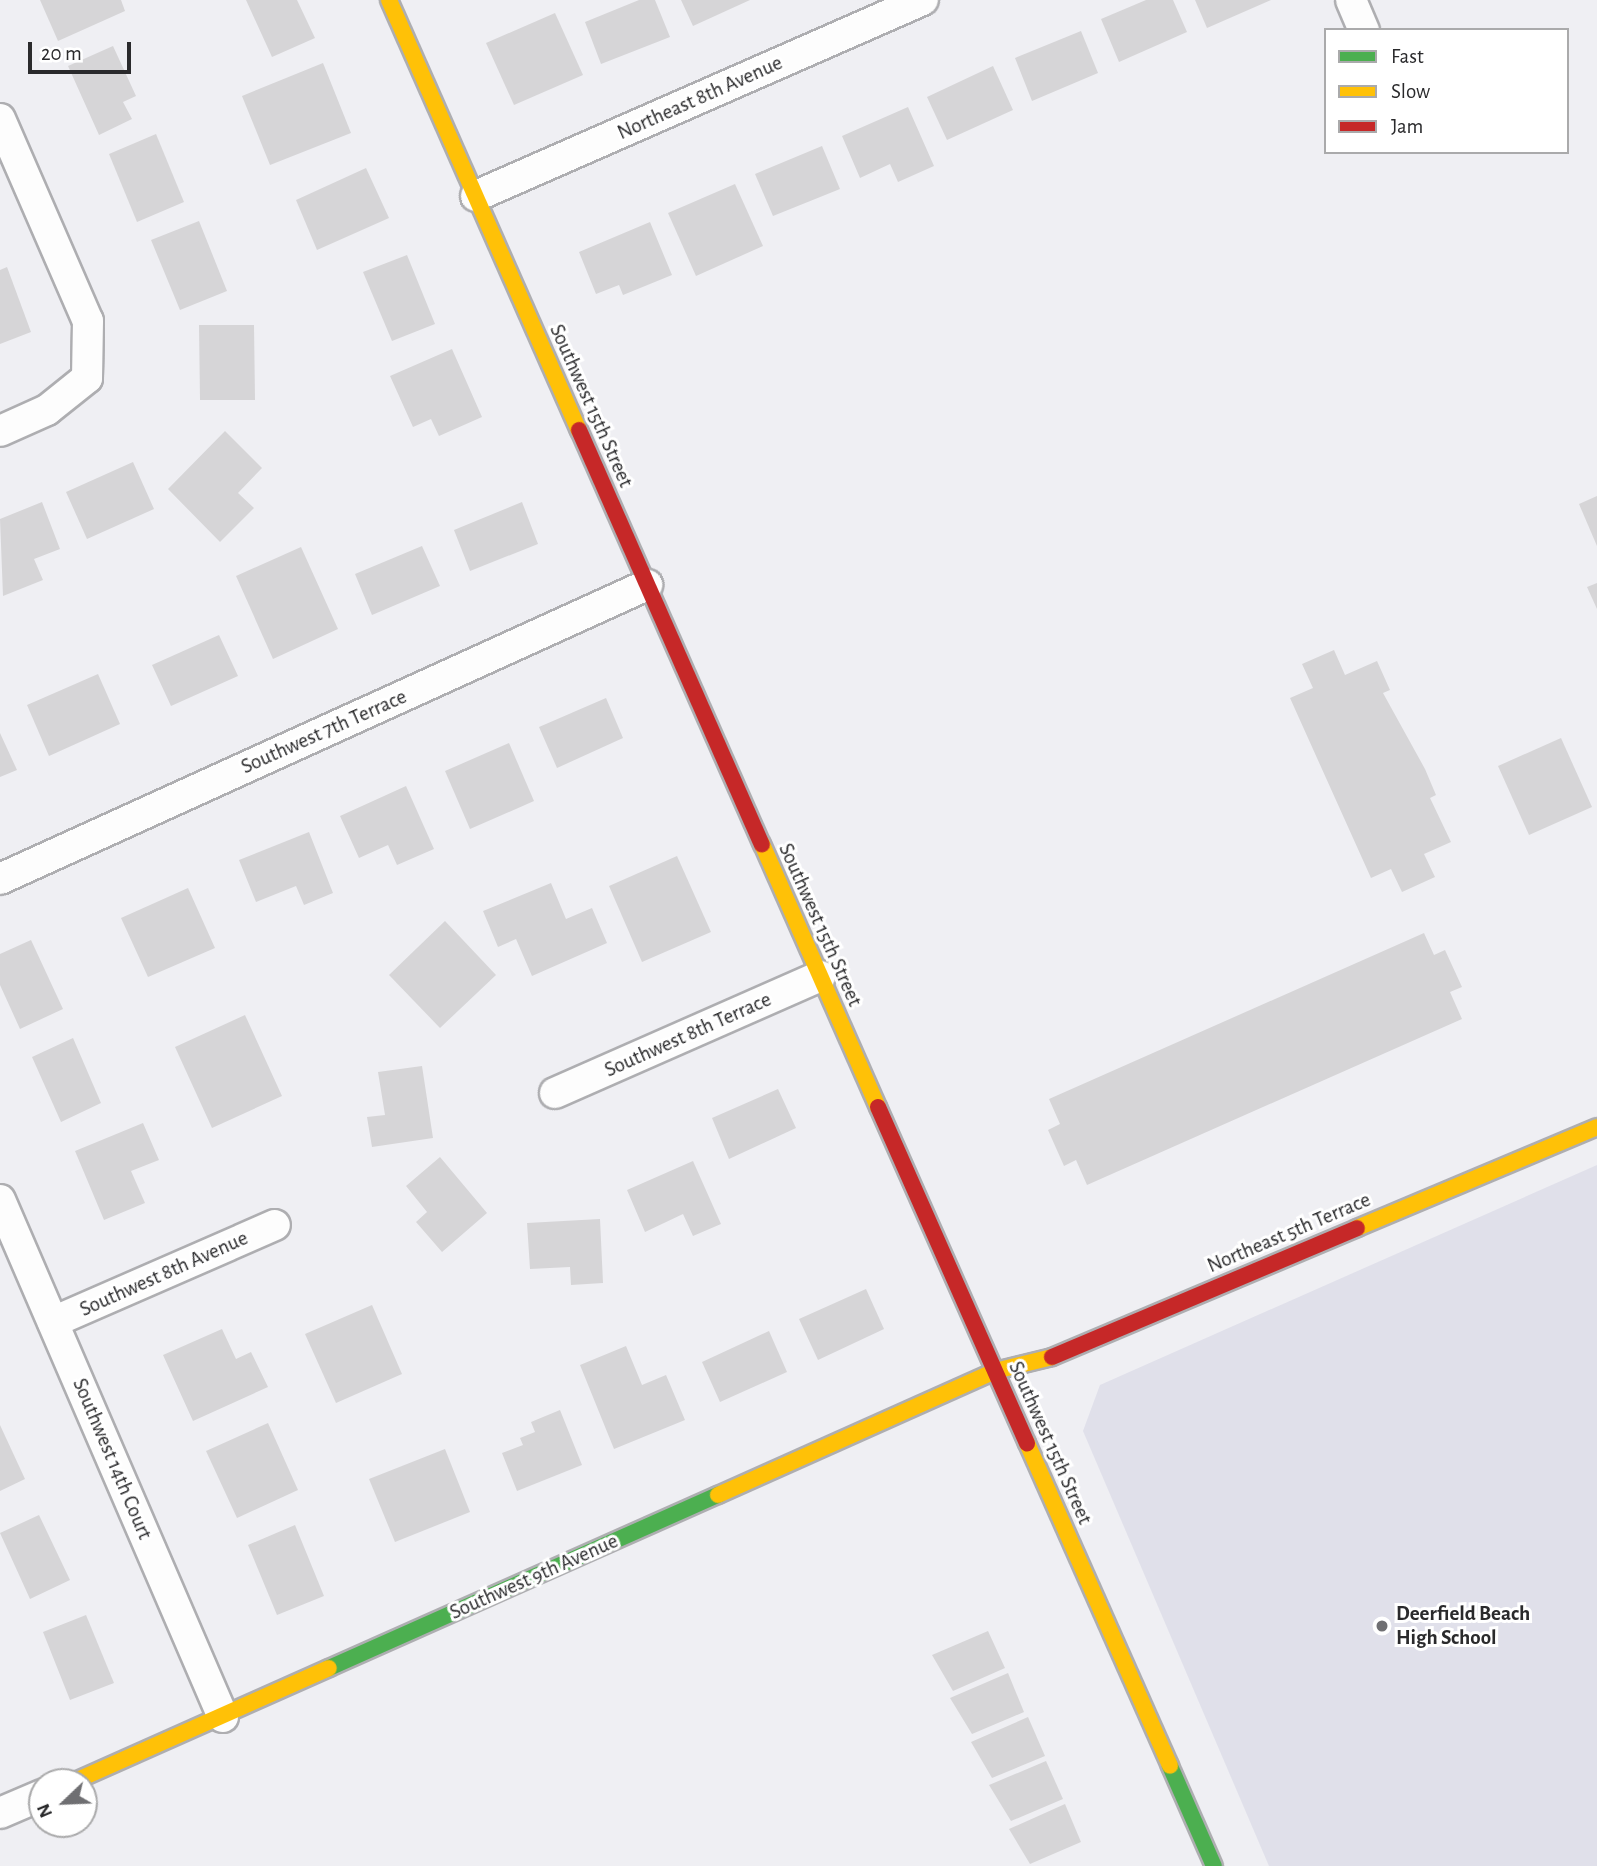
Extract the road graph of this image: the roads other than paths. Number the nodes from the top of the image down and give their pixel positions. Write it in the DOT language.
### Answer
graph roads {
  1 [pos="389,0"];
  2 [pos="923,0"];
  3 [pos="1351,0"];
  4 [pos="1363,28"];
  5 [pos="0,119"];
  6 [pos="476,196"];
  7 [pos="0,430"];
  8 [pos="648,585"];
  9 [pos="0,879"];
  10 [pos="820,976"];
  11 [pos="555,1093"];
  12 [pos="1597,1127"];
  13 [pos="0,1200"];
  14 [pos="275,1225"];
  15 [pos="53,1322"];
  16 [pos="995,1371"];
  17 [pos="223,1717"];
  18 [pos="98,1771"];
  19 [pos="28,1801"];
  20 [pos="0,1813"];
  21 [pos="1214,1866"];
  1 -- 6 [label="street, Southwest 15th Street"];
  2 -- 6 [label="street, Northeast 8th Avenue"];
  3 -- 4 [label="street"];
  5 -- 7 [label="street"];
  6 -- 8 [label="street, Southwest 15th Street"];
  8 -- 9 [label="street, Southwest 7th Terrace"];
  8 -- 10 [label="street, Southwest 15th Street"];
  10 -- 11 [label="street, Southwest 8th Terrace"];
  10 -- 16 [label="street, Southwest 15th Street"];
  12 -- 16 [label="street, Northeast 5th Terrace"];
  13 -- 15 [label="street, Southwest 14th Court"];
  14 -- 15 [label="street, Southwest 8th Avenue"];
  15 -- 17 [label="street, Southwest 14th Court"];
  16 -- 17 [label="street, Southwest 9th Avenue"];
  16 -- 21 [label="street, Southwest 15th Street"];
  17 -- 18 [label="street, Southwest 9th Avenue"];
  19 -- 20 [label="street"];
}
